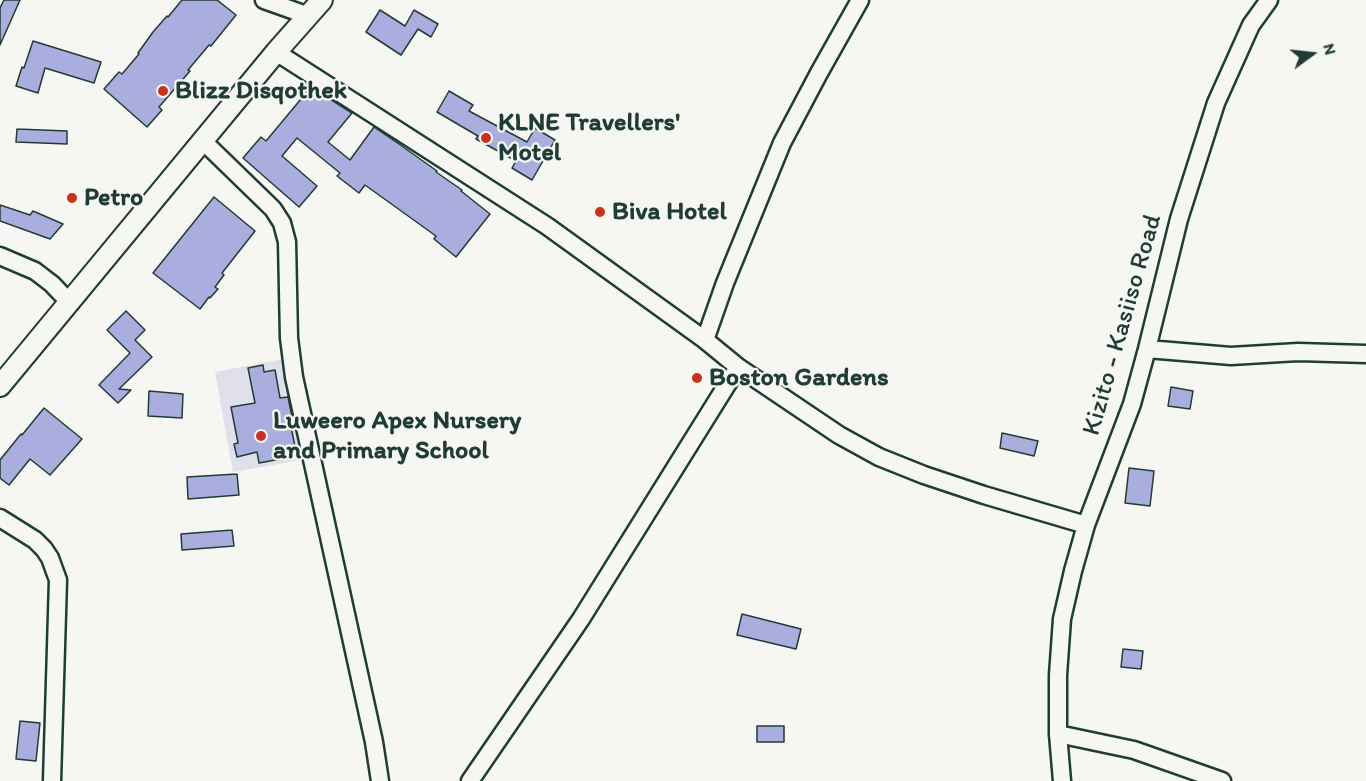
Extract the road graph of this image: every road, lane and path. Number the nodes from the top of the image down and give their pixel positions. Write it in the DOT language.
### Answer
graph roads {
  1 [pos="264,0"];
  2 [pos="322,0"];
  3 [pos="860,0"];
  4 [pos="1269,0"];
  5 [pos="309,16"];
  6 [pos="276,52"];
  7 [pos="203,141"];
  8 [pos="0,256"];
  9 [pos="69,302"];
  10 [pos="705,340"];
  11 [pos="1148,349"];
  12 [pos="1366,354"];
  13 [pos="738,367"];
  14 [pos="0,386"];
  15 [pos="0,518"];
  16 [pos="1086,525"];
  17 [pos="1058,734"];
  18 [pos="52,781"];
  19 [pos="380,781"];
  20 [pos="470,781"];
  21 [pos="1062,781"];
  22 [pos="1222,781"];
  1 -- 5 [label="street"];
  2 -- 5 [label="main road"];
  3 -- 10 [label="street"];
  4 -- 11 [label="street, Kizito - Kasiiso Road"];
  5 -- 6 [label="main road"];
  6 -- 7 [label="main road"];
  6 -- 10 [label="street"];
  7 -- 9 [label="main road"];
  7 -- 19 [label="street"];
  8 -- 9 [label="street"];
  9 -- 14 [label="main road"];
  10 -- 13 [label="street"];
  11 -- 12 [label="street"];
  11 -- 16 [label="street, Kizito - Kasiiso Road"];
  13 -- 16 [label="street"];
  13 -- 20 [label="street"];
  15 -- 18 [label="street"];
  16 -- 17 [label="street, Kizito - Kasiiso Road"];
  17 -- 21 [label="street, Kizito - Kasiiso Road"];
  17 -- 22 [label="street"];
}
